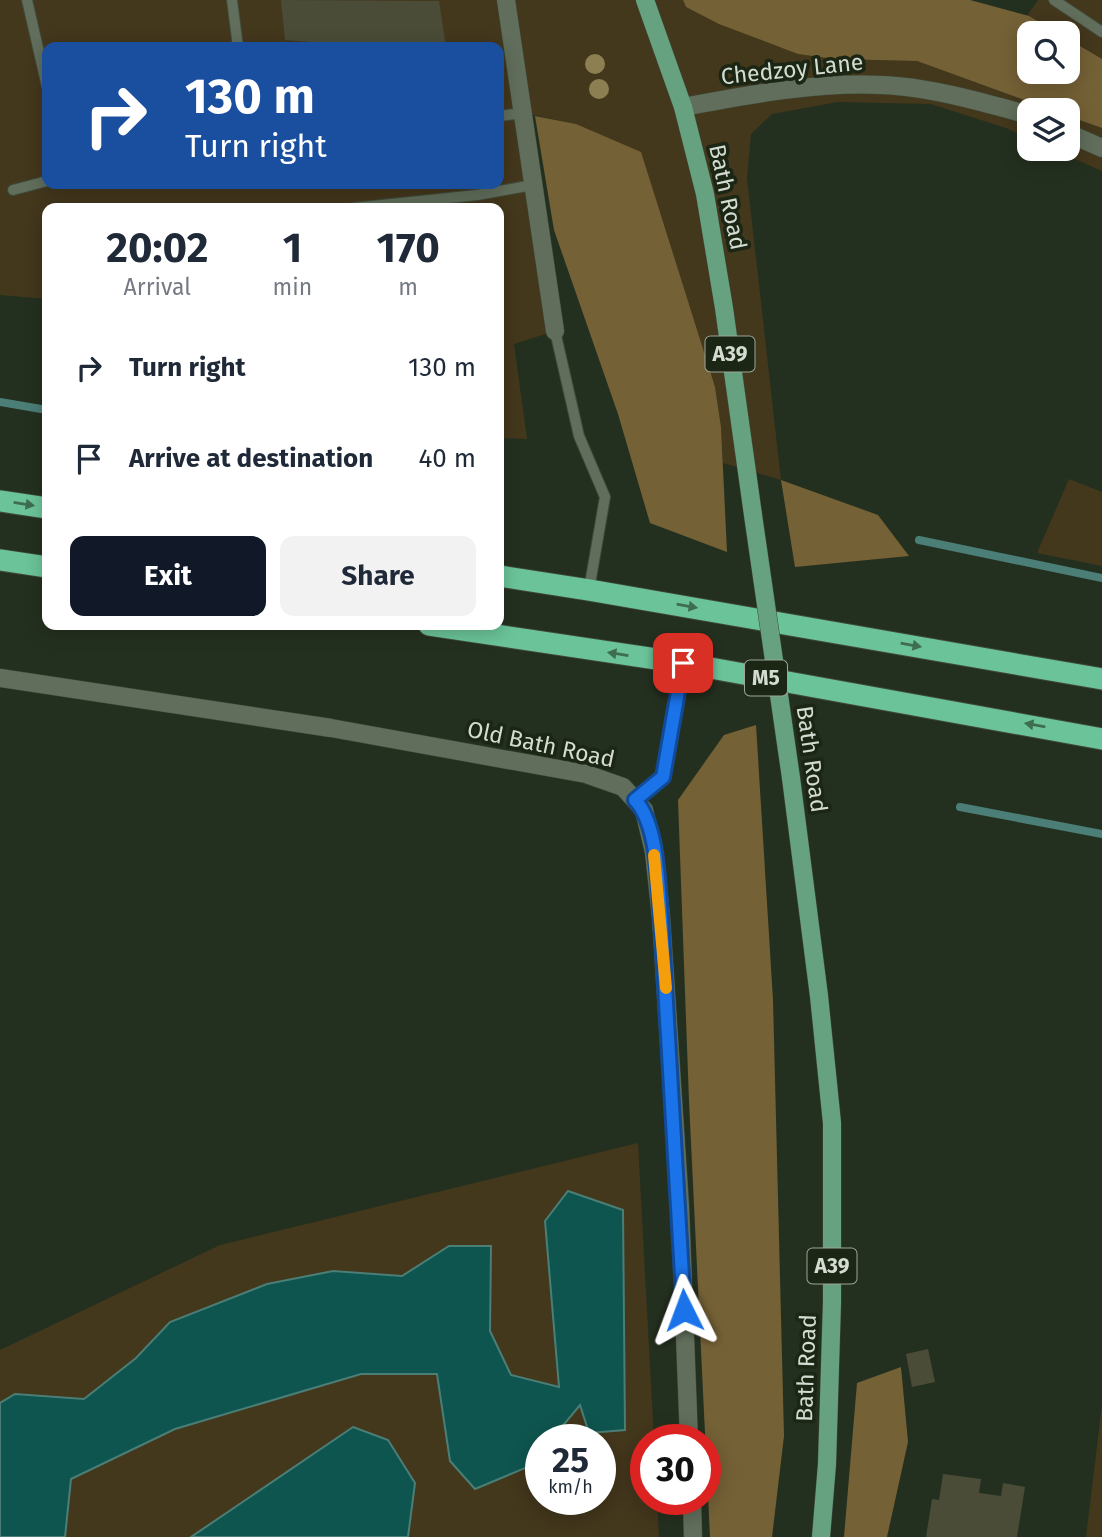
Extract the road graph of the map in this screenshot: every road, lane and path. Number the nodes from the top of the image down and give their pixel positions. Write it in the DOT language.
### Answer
graph roads {
  1 [pos="27,0"];
  2 [pos="232,0"];
  3 [pos="506,0"];
  4 [pos="645,0"];
  5 [pos="1054,0"];
  6 [pos="1102,32"];
  7 [pos="237,42"];
  8 [pos="42,65"];
  9 [pos="683,107"];
  10 [pos="523,113"];
  11 [pos="1017,113"];
  12 [pos="504,115"];
  13 [pos="1080,138"];
  14 [pos="1102,148"];
  15 [pos="42,182"];
  16 [pos="533,185"];
  17 [pos="13,190"];
  18 [pos="401,203"];
  19 [pos="555,331"];
  20 [pos="0,501"];
  21 [pos="42,507"];
  22 [pos="0,560"];
  23 [pos="42,566"];
  24 [pos="504,577"];
  25 [pos="589,590"];
  26 [pos="462,630"];
  27 [pos="683,663"];
  28 [pos="0,678"];
  29 [pos="1102,679"];
  30 [pos="1102,739"];
  31 [pos="635,800"];
  32 [pos="688,1424"];
  33 [pos="692,1515"];
  34 [pos="693,1537"];
  35 [pos="821,1537"];
  1 -- 8 [label="lane"];
  2 -- 7 [label="lane"];
  3 -- 10 [label="street"];
  4 -- 9 [label="main road, Bath Road / A39"];
  5 -- 6 [label="lane"];
  9 -- 11 [label="street, Chedzoy Lane"];
  9 -- 35 [label="main road, Bath Road / A39, bridge"];
  10 -- 12 [label="lane"];
  10 -- 16 [label="street"];
  13 -- 14 [label="street"];
  15 -- 17 [label="lane"];
  16 -- 18 [label="lane"];
  16 -- 19 [label="street"];
  19 -- 25 [label="lane"];
  20 -- 21 [label="highway, one-way"];
  22 -- 23 [label="highway"];
  24 -- 25 [label="highway"];
  25 -- 29 [label="highway, one-way"];
  27 -- 26 [label="highway, M5, one-way"];
  30 -- 27 [label="highway, M5, one-way"];
  27 -- 31 [label="lane"];
  28 -- 31 [label="street, Old Bath Road"];
  31 -- 32 [label="street"];
  33 -- 34 [label="street"];
}
